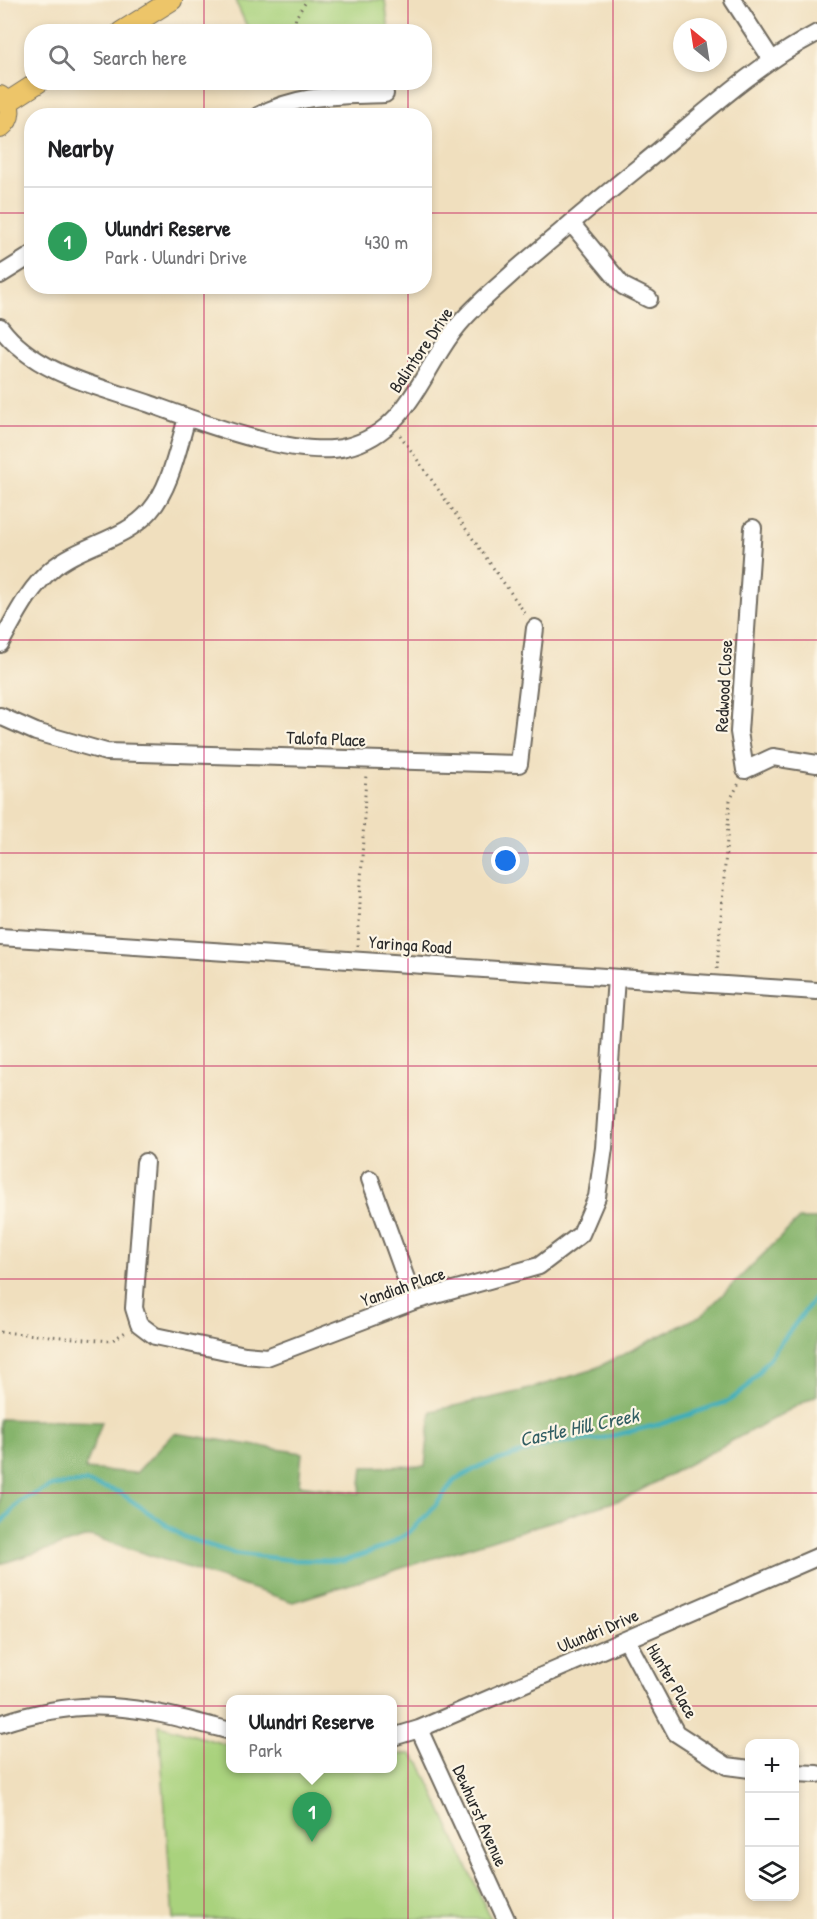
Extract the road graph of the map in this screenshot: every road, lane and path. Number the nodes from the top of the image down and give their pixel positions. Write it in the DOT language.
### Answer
graph roads {
  1 [pos="172,0"];
  2 [pos="307,0"];
  3 [pos="733,0"];
  4 [pos="134,24"];
  5 [pos="295,24"];
  6 [pos="817,33"];
  7 [pos="772,60"];
  8 [pos="24,89"];
  9 [pos="385,94"];
  10 [pos="4,99"];
  11 [pos="271,108"];
  12 [pos="0,128"];
  13 [pos="571,223"];
  14 [pos="24,260"];
  15 [pos="0,274"];
  16 [pos="649,299"];
  17 [pos="0,327"];
  18 [pos="187,418"];
  19 [pos="392,423"];
  20 [pos="753,528"];
  21 [pos="535,627"];
  22 [pos="0,644"];
  23 [pos="0,716"];
  24 [pos="367,759"];
  25 [pos="817,764"];
  26 [pos="745,770"];
  27 [pos="0,938"];
  28 [pos="357,961"];
  29 [pos="616,978"];
  30 [pos="716,985"];
  31 [pos="817,991"];
  32 [pos="145,1162"];
  33 [pos="370,1179"];
  34 [pos="414,1301"];
  35 [pos="139,1324"];
  36 [pos="0,1332"];
  37 [pos="817,1557"];
  38 [pos="627,1641"];
  39 [pos="0,1724"];
  40 [pos="419,1729"];
  41 [pos="226,1730"];
  42 [pos="397,1736"];
  43 [pos="745,1768"];
  44 [pos="799,1773"];
  45 [pos="817,1774"];
  46 [pos="506,1919"];
  1 -- 4 [label="main road"];
  2 -- 5 [label="path"];
  3 -- 7 [label="street"];
  6 -- 7 [label="street, Balintore Drive"];
  7 -- 13 [label="street, Balintore Drive"];
  8 -- 10 [label="main road"];
  9 -- 11 [label="street"];
  10 -- 12 [label="main road"];
  13 -- 16 [label="street"];
  13 -- 19 [label="street, Balintore Drive"];
  14 -- 15 [label="street"];
  17 -- 18 [label="street, Balintore Drive"];
  18 -- 19 [label="street, Balintore Drive"];
  18 -- 22 [label="street"];
  19 -- 21 [label="path"];
  20 -- 26 [label="street, Redwood Close"];
  21 -- 24 [label="street, Talofa Place"];
  23 -- 24 [label="street, Talofa Place"];
  24 -- 28 [label="path"];
  25 -- 26 [label="street"];
  26 -- 30 [label="path"];
  27 -- 28 [label="street, Yaringa Road"];
  28 -- 29 [label="street, Yaringa Road"];
  29 -- 30 [label="street, Yaringa Road"];
  29 -- 34 [label="street, Yandiah Place"];
  30 -- 31 [label="street, Yaringa Road"];
  32 -- 35 [label="street"];
  33 -- 34 [label="street"];
  34 -- 35 [label="street, Yandiah Place"];
  35 -- 36 [label="path"];
  37 -- 38 [label="street, Ulundri Drive"];
  38 -- 40 [label="street, Ulundri Drive"];
  38 -- 43 [label="street, Hunter Place"];
  39 -- 41 [label="street"];
  40 -- 42 [label="street, Ulundri Drive"];
  40 -- 46 [label="street, Dewhurst Avenue"];
  44 -- 45 [label="street"];
}
